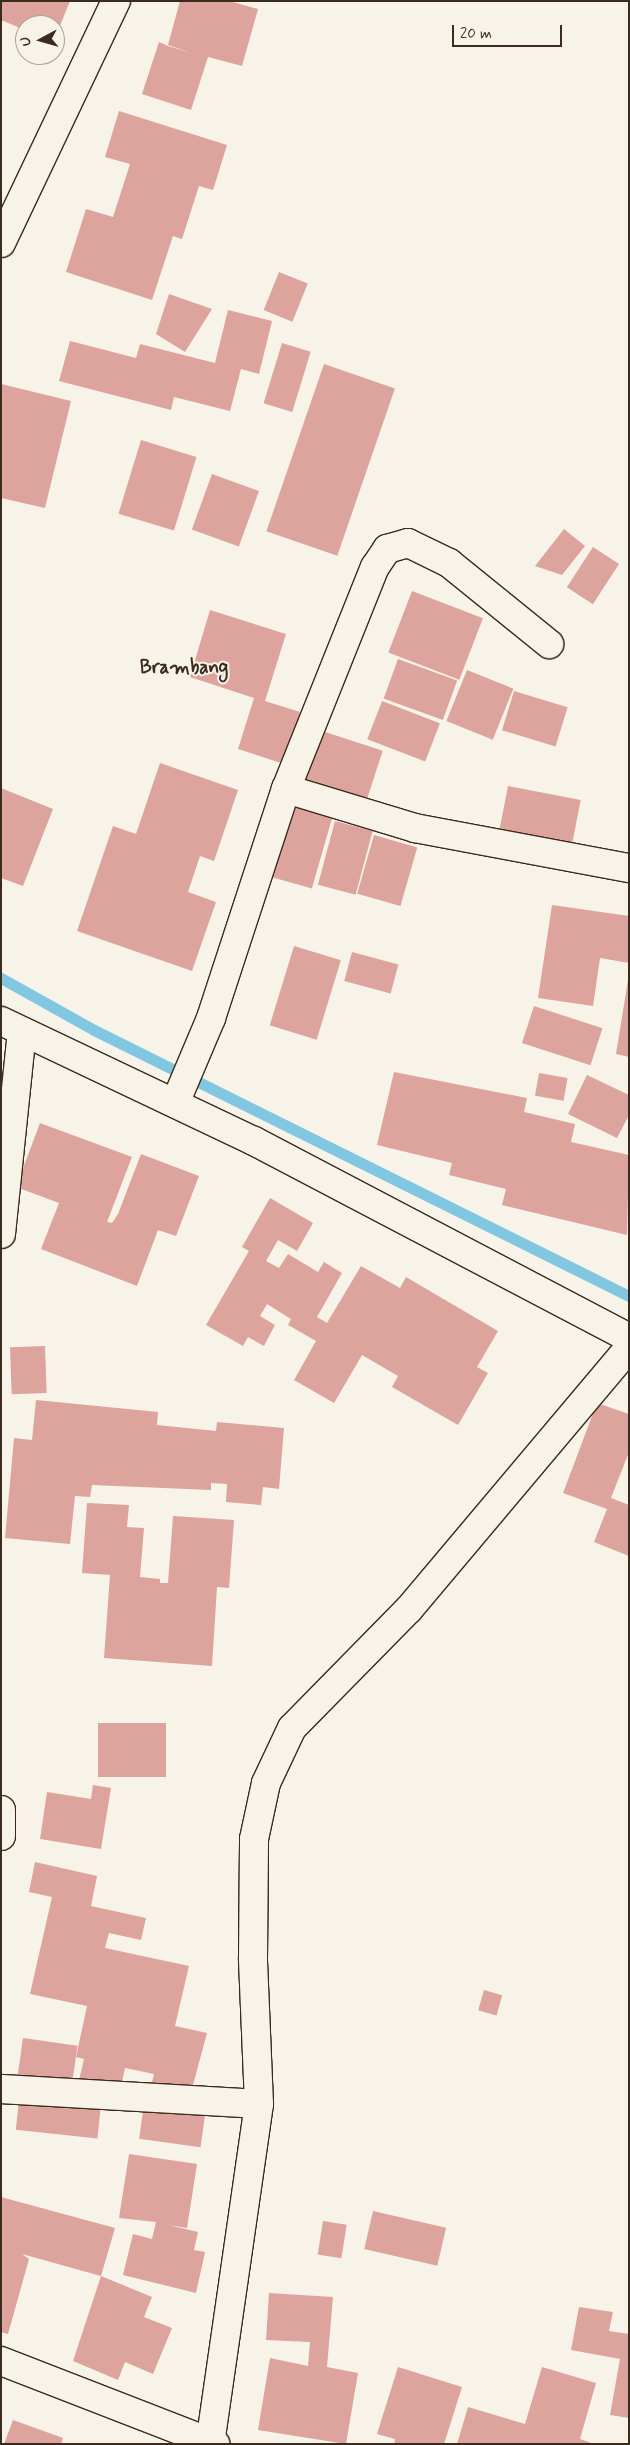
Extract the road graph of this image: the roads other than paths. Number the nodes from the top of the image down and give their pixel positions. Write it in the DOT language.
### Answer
graph roads {
  1 [pos="116,1"];
  2 [pos="1,242"];
  3 [pos="549,644"];
  4 [pos="286,789"];
  5 [pos="629,868"];
  6 [pos="12,1026"];
  7 [pos="179,1094"];
  8 [pos="1,1234"];
  9 [pos="629,1338"];
  10 [pos="629,1348"];
  11 [pos="1,1810"];
  12 [pos="1,1836"];
  13 [pos="1,2089"];
  14 [pos="260,2104"];
  15 [pos="1,2361"];
  16 [pos="212,2443"];
  1 -- 2 [label="street"];
  3 -- 4 [label="street"];
  4 -- 5 [label="street"];
  4 -- 7 [label="street"];
  6 -- 7 [label="street"];
  6 -- 8 [label="street"];
  7 -- 9 [label="street"];
  10 -- 14 [label="street"];
  11 -- 12 [label="street"];
  13 -- 14 [label="street"];
  14 -- 16 [label="street"];
  15 -- 16 [label="street"];
}
